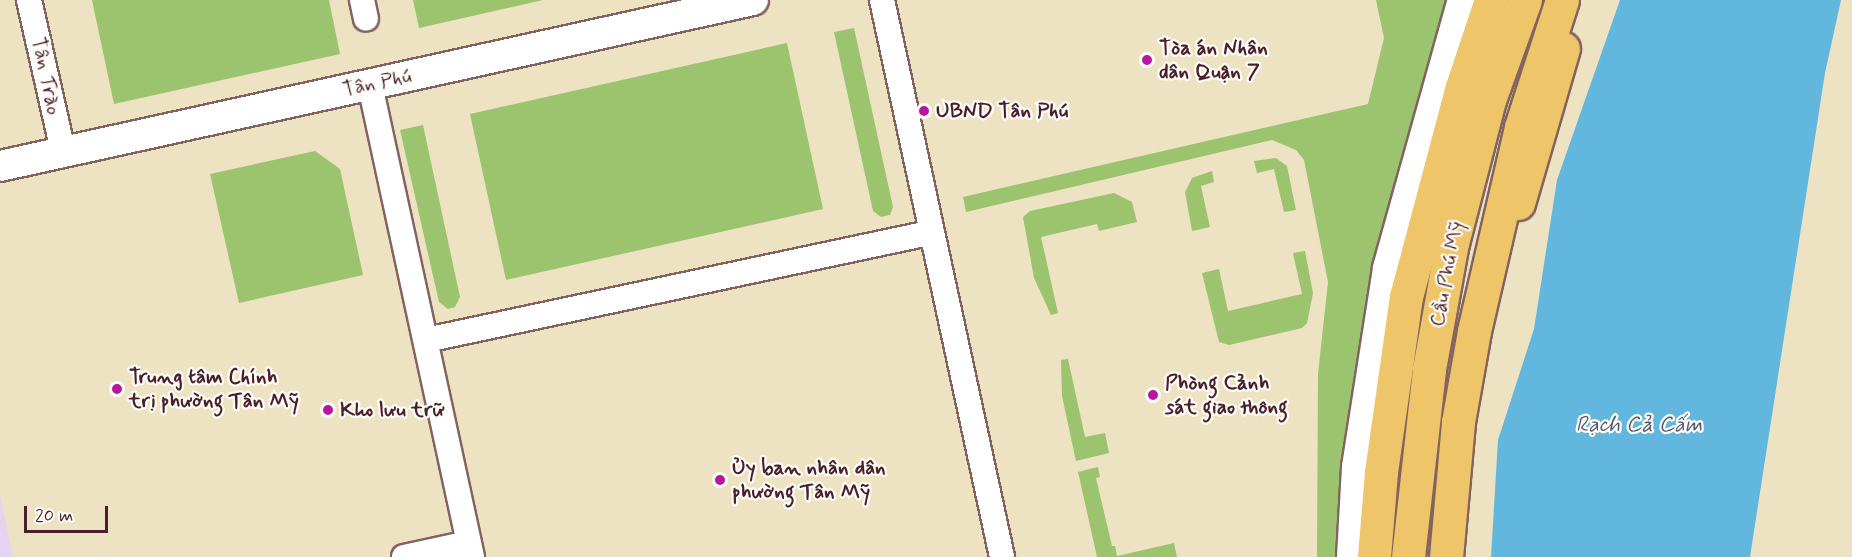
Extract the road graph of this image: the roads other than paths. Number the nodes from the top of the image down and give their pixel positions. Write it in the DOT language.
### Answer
graph roads {
  1 [pos="29,0"];
  2 [pos="753,0"];
  3 [pos="882,0"];
  4 [pos="1463,0"];
  5 [pos="1491,0"];
  6 [pos="1525,0"];
  7 [pos="1562,0"];
  8 [pos="1578,0"];
  9 [pos="370,85"];
  10 [pos="63,151"];
  11 [pos="0,165"];
  12 [pos="930,233"];
  13 [pos="426,340"];
  14 [pos="470,550"];
  15 [pos="404,557"];
  16 [pos="1002,557"];
  17 [pos="1352,557"];
  18 [pos="1374,557"];
  19 [pos="1408,557"];
  20 [pos="1446,557"];
  21 [pos="1460,557"];
  1 -- 10 [label="street, Tân Trào"];
  2 -- 9 [label="street, Tân Phú"];
  3 -- 12 [label="street"];
  4 -- 17 [label="street"];
  5 -- 18 [label="main road, Cầu Phú Mỹ"];
  6 -- 19 [label="main road, Cầu Phú Mỹ"];
  7 -- 20 [label="main road, Cầu Phú Mỹ"];
  8 -- 21 [label="main road"];
  9 -- 10 [label="street, Tân Phú"];
  9 -- 13 [label="street"];
  10 -- 11 [label="street, Tân Phú"];
  12 -- 13 [label="street"];
  12 -- 16 [label="street"];
  13 -- 14 [label="street"];
  14 -- 15 [label="street"];
}
